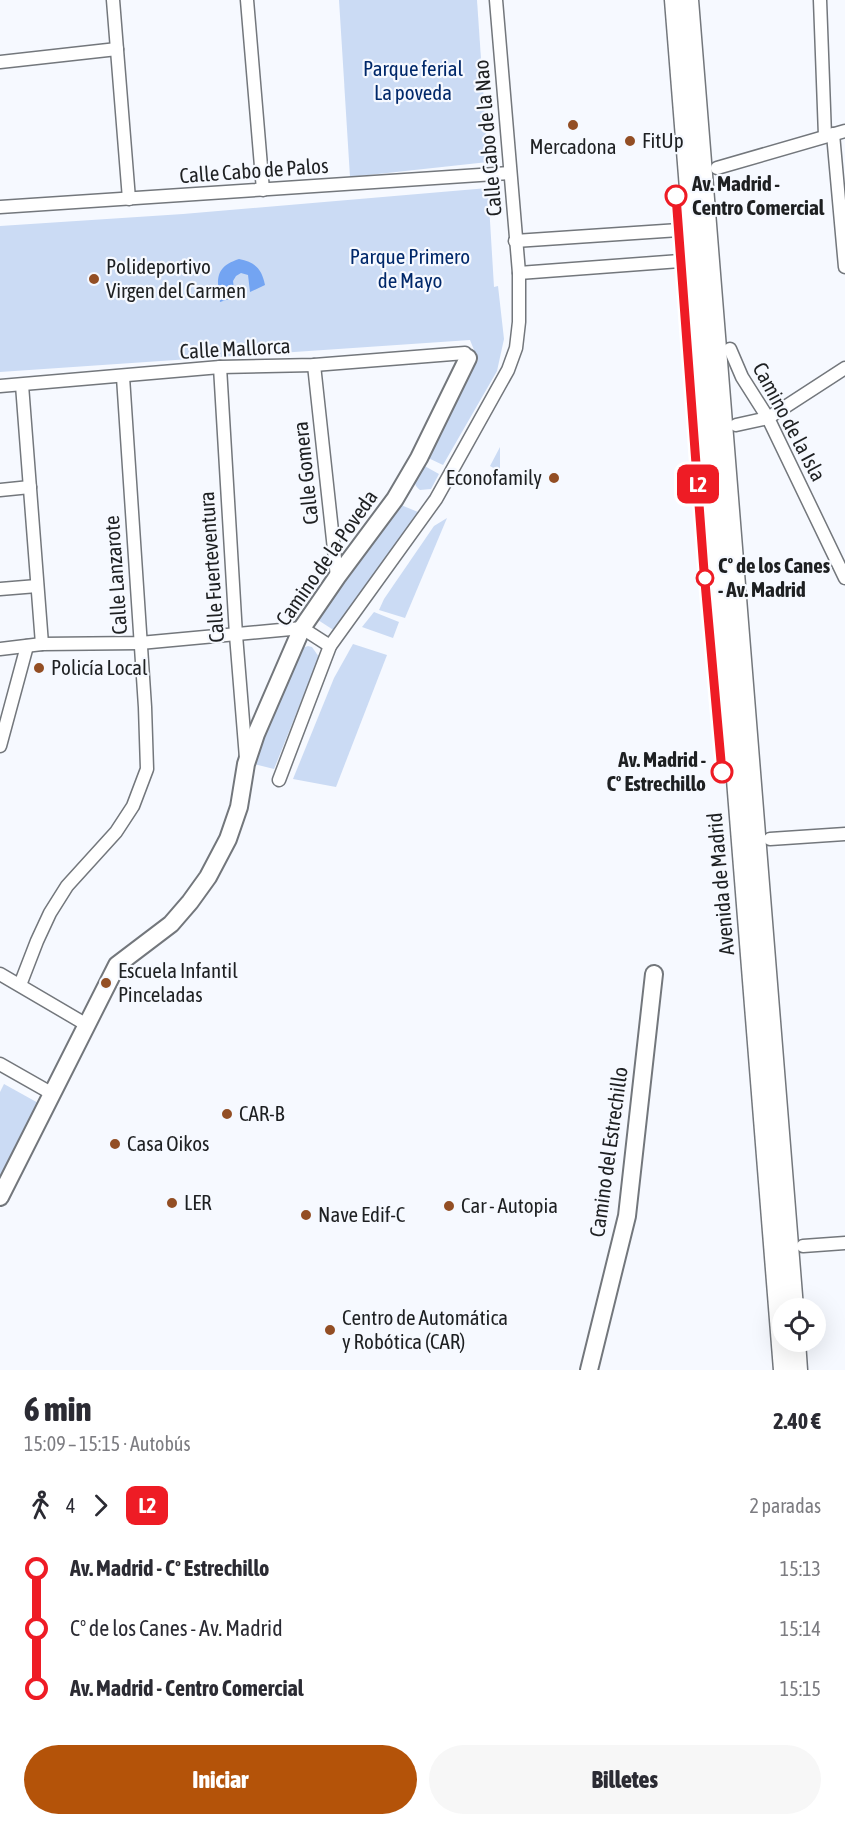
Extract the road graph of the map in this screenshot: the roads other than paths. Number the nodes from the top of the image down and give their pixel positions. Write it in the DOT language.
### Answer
graph roads {
  1 [pos="113,0"];
  2 [pos="247,0"];
  3 [pos="496,0"];
  4 [pos="674,0"];
  5 [pos="689,0"];
  6 [pos="820,0"];
  7 [pos="117,49"];
  8 [pos="0,62"];
  9 [pos="834,133"];
  10 [pos="717,168"];
  11 [pos="510,173"];
  12 [pos="263,190"];
  13 [pos="129,199"];
  14 [pos="0,207"];
  15 [pos="679,230"];
  16 [pos="516,241"];
  17 [pos="680,261"];
  18 [pos="845,267"];
  19 [pos="519,273"];
  20 [pos="730,349"];
  21 [pos="468,358"];
  22 [pos="314,365"];
  23 [pos="220,367"];
  24 [pos="845,368"];
  25 [pos="123,377"];
  26 [pos="22,385"];
  27 [pos="0,386"];
  28 [pos="768,418"];
  29 [pos="736,425"];
  30 [pos="30,487"];
  31 [pos="0,490"];
  32 [pos="337,577"];
  33 [pos="845,578"];
  34 [pos="37,586"];
  35 [pos="0,589"];
  36 [pos="302,628"];
  37 [pos="236,635"];
  38 [pos="141,643"];
  39 [pos="42,644"];
  40 [pos="27,646"];
  41 [pos="330,646"];
  42 [pos="0,649"];
  43 [pos="0,746"];
  44 [pos="246,764"];
  45 [pos="279,780"];
  46 [pos="845,834"];
  47 [pos="770,839"];
  48 [pos="0,974"];
  49 [pos="654,974"];
  50 [pos="20,985"];
  51 [pos="87,1025"];
  52 [pos="0,1064"];
  53 [pos="51,1093"];
  54 [pos="0,1197"];
  55 [pos="845,1243"];
  56 [pos="803,1246"];
  57 [pos="793,1298"];
  58 [pos="797,1352"];
  59 [pos="589,1370"];
  60 [pos="783,1370"];
  61 [pos="798,1370"];
  1 -- 7 [label="street"];
  2 -- 12 [label="street"];
  3 -- 11 [label="street, Calle Cabo de la Nao"];
  4 -- 60 [label="highway, Avenida de Madrid"];
  5 -- 57 [label="highway, Avenida de Madrid"];
  6 -- 9 [label="street"];
  7 -- 8 [label="street"];
  7 -- 13 [label="street"];
  9 -- 10 [label="street"];
  9 -- 18 [label="street"];
  11 -- 12 [label="street, Calle Cabo de Palos"];
  11 -- 16 [label="street, Calle Cabo de la Nao"];
  12 -- 13 [label="street, Calle Cabo de Palos"];
  13 -- 14 [label="street, Calle Cabo de Palos"];
  15 -- 16 [label="street"];
  16 -- 19 [label="street, Calle Cabo de la Nao"];
  17 -- 19 [label="street"];
  19 -- 41 [label="street"];
  20 -- 28 [label="street, Camino de la Isla"];
  21 -- 22 [label="street, Calle Mallorca"];
  21 -- 32 [label="main road, Camino de la Poveda"];
  22 -- 23 [label="street, Calle Mallorca"];
  22 -- 32 [label="street, Calle Gomera"];
  23 -- 25 [label="street, Calle Mallorca"];
  23 -- 37 [label="street, Calle Fuerteventura"];
  24 -- 28 [label="street"];
  25 -- 26 [label="street, Calle Mallorca"];
  25 -- 38 [label="street, Calle Lanzarote"];
  26 -- 27 [label="street, Calle Mallorca"];
  26 -- 30 [label="street"];
  28 -- 29 [label="street"];
  28 -- 33 [label="street, Camino de la Isla"];
  30 -- 31 [label="street"];
  30 -- 34 [label="street"];
  32 -- 36 [label="main road, Camino de la Poveda"];
  34 -- 35 [label="street"];
  34 -- 39 [label="street"];
  36 -- 37 [label="street"];
  36 -- 41 [label="street"];
  36 -- 44 [label="main road, Camino de la Poveda"];
  37 -- 38 [label="street"];
  37 -- 44 [label="street, Calle Fuerteventura"];
  38 -- 39 [label="street"];
  38 -- 50 [label="street, Calle Lanzarote"];
  39 -- 40 [label="street"];
  40 -- 42 [label="street"];
  40 -- 43 [label="street"];
  41 -- 45 [label="street"];
  44 -- 51 [label="main road, Camino de la Poveda"];
  46 -- 47 [label="street"];
  48 -- 50 [label="street"];
  49 -- 59 [label="main road, Camino del Estrechillo"];
  50 -- 51 [label="street"];
  51 -- 53 [label="main road, Camino de la Poveda"];
  52 -- 53 [label="street"];
  53 -- 54 [label="main road, Camino de la Poveda"];
  55 -- 56 [label="street"];
  58 -- 61 [label="highway"];
}
